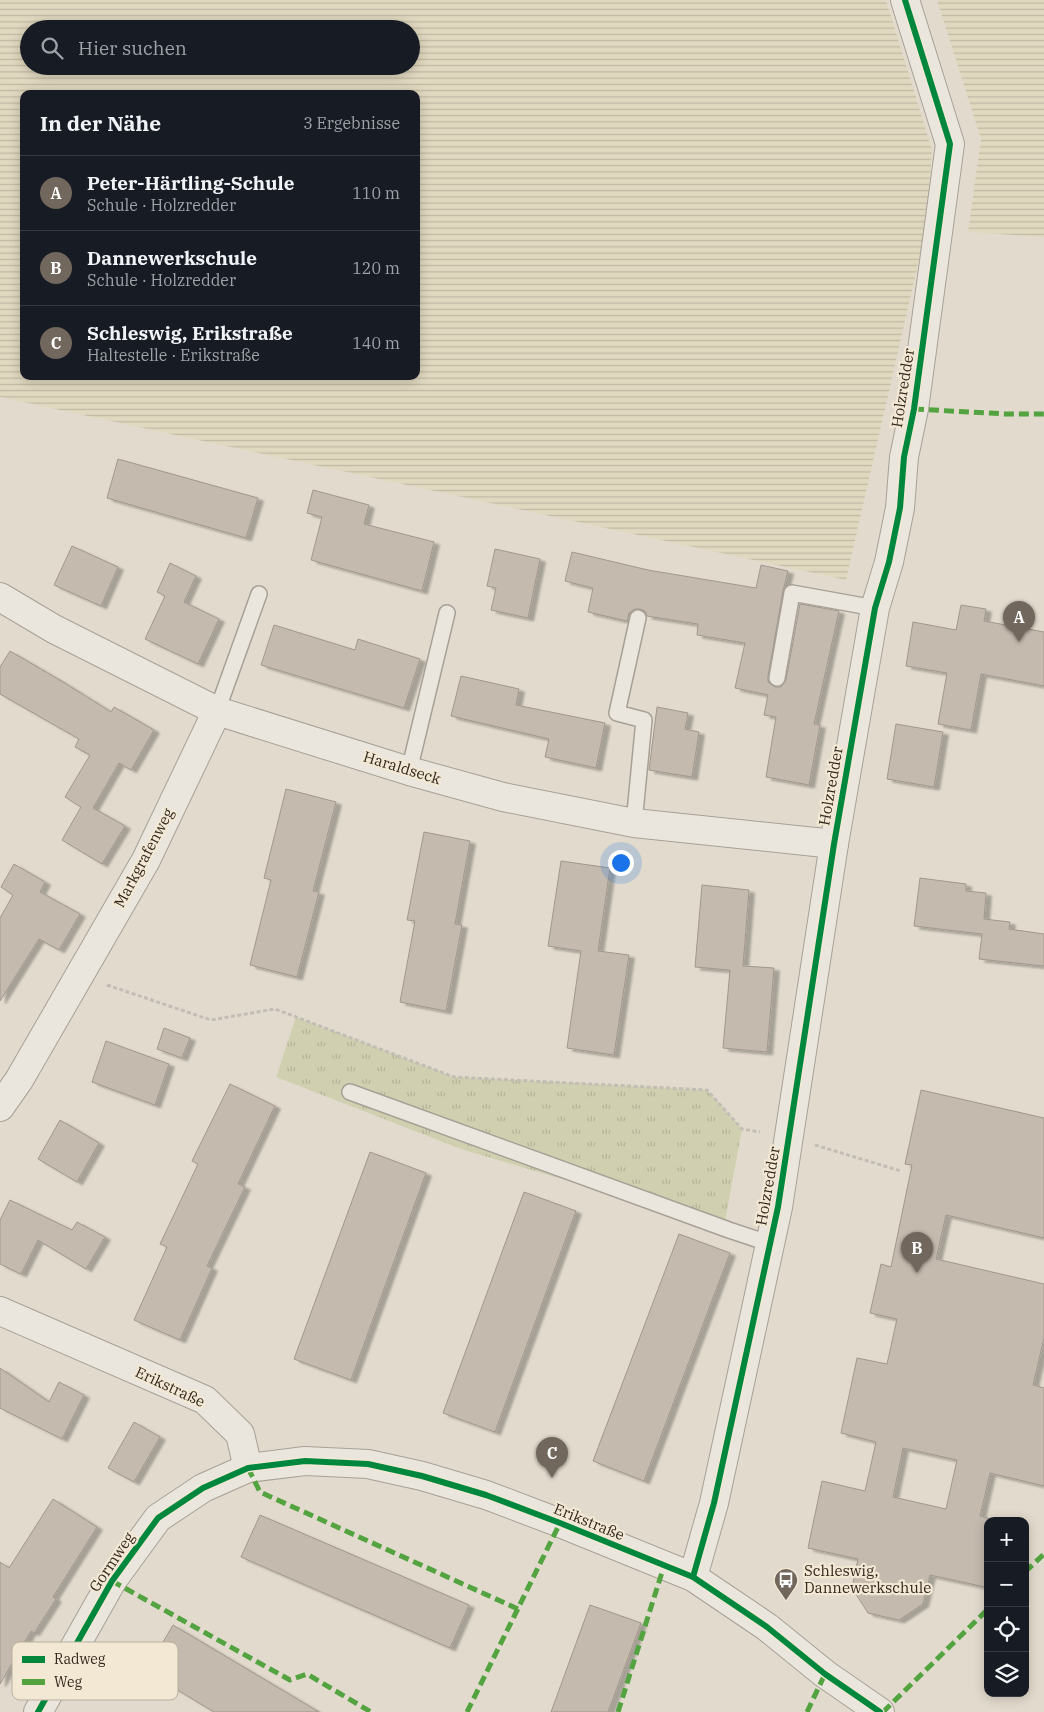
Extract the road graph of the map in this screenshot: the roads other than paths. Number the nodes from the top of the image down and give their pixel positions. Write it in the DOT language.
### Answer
graph roads {
  1 [pos="905,0"];
  2 [pos="259,594"];
  3 [pos="0,597"];
  4 [pos="875,608"];
  5 [pos="447,613"];
  6 [pos="638,618"];
  7 [pos="777,678"];
  8 [pos="218,711"];
  9 [pos="409,770"];
  10 [pos="634,822"];
  11 [pos="834,844"];
  12 [pos="350,1092"];
  13 [pos="0,1108"];
  14 [pos="771,1244"];
  15 [pos="0,1311"];
  16 [pos="248,1468"];
  17 [pos="693,1578"];
  18 [pos="77,1642"];
  19 [pos="45,1700"];
  20 [pos="38,1712"];
  21 [pos="880,1712"];
  1 -- 4 [label="street, Holzredder"];
  2 -- 8 [label="lane, Markgrafenweg"];
  3 -- 8 [label="street, Haraldseck"];
  4 -- 7 [label="lane"];
  4 -- 11 [label="street, Holzredder"];
  5 -- 9 [label="lane"];
  6 -- 10 [label="lane"];
  8 -- 9 [label="street, Haraldseck"];
  8 -- 13 [label="street, Markgrafenweg"];
  9 -- 10 [label="street, Haraldseck"];
  10 -- 11 [label="street, Haraldseck"];
  11 -- 14 [label="street, Holzredder"];
  12 -- 14 [label="lane"];
  14 -- 17 [label="street, Holzredder"];
  15 -- 16 [label="street, Erikstraße"];
  16 -- 17 [label="street, Erikstraße"];
  16 -- 18 [label="street, Gormweg"];
  17 -- 21 [label="street, Erikstraße"];
  19 -- 20 [label="street, Gormweg"];
}
